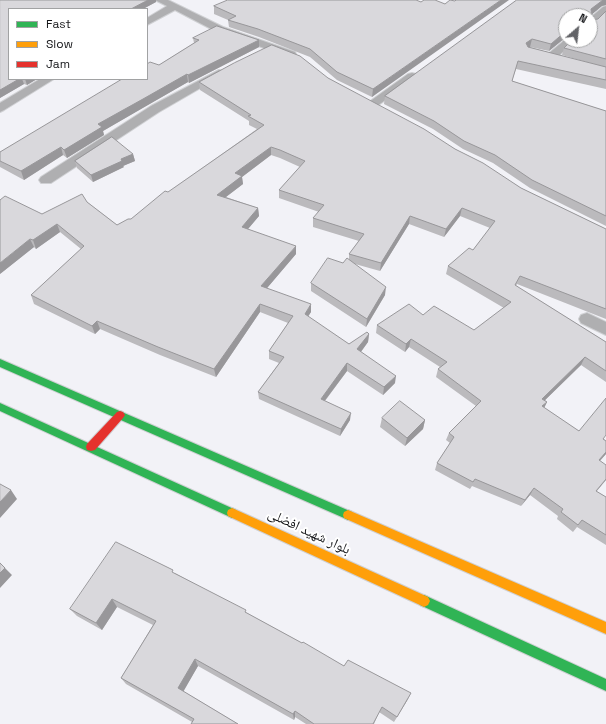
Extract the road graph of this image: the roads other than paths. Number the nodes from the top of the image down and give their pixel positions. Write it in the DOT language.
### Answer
graph roads {
  1 [pos="160,0"];
  2 [pos="175,6"];
  3 [pos="606,9"];
  4 [pos="598,16"];
  5 [pos="148,21"];
  6 [pos="270,47"];
  7 [pos="559,48"];
  8 [pos="257,53"];
  9 [pos="299,58"];
  10 [pos="568,60"];
  11 [pos="230,67"];
  12 [pos="418,72"];
  13 [pos="46,80"];
  14 [pos="361,98"];
  15 [pos="373,104"];
  16 [pos="0,108"];
  17 [pos="385,111"];
  18 [pos="46,180"];
  19 [pos="587,319"];
  20 [pos="606,329"];
  21 [pos="0,363"];
  22 [pos="0,407"];
  23 [pos="120,415"];
  24 [pos="90,447"];
  25 [pos="606,628"];
  26 [pos="606,685"];
  1 -- 2 [label="street"];
  2 -- 5 [label="street"];
  2 -- 6 [label="street"];
  3 -- 4 [label="street"];
  6 -- 8 [label="street"];
  6 -- 9 [label="street"];
  7 -- 10 [label="street"];
  11 -- 18 [label="street"];
  12 -- 15 [label="street"];
  13 -- 16 [label="street"];
  14 -- 15 [label="street"];
  15 -- 17 [label="street"];
  19 -- 20 [label="street"];
  21 -- 23 [label="main road"];
  22 -- 24 [label="main road, بلوار شهید افضلی"];
  23 -- 24 [label="main road"];
  23 -- 25 [label="main road"];
  24 -- 26 [label="main road, بلوار شهید افضلی"];
}
